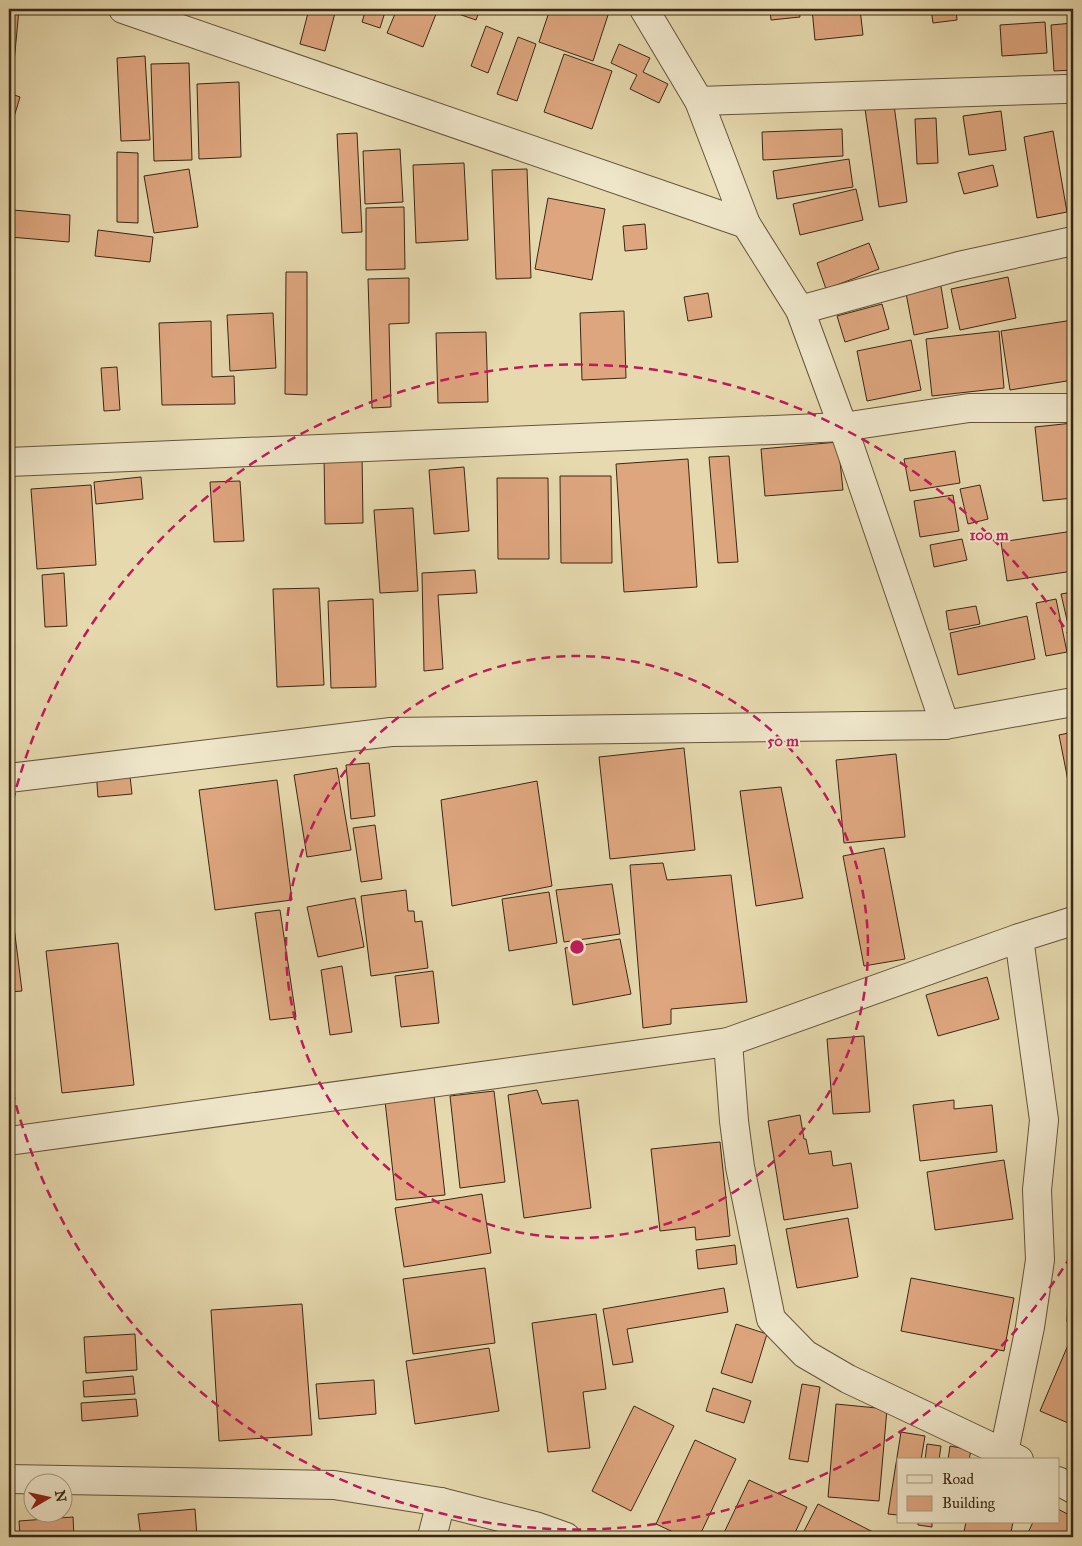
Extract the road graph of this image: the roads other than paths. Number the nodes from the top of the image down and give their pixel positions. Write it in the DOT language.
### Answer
graph roads {
  1 [pos="123,9"];
  2 [pos="644,9"];
  3 [pos="1065,89"];
  4 [pos="699,101"];
  5 [pos="746,224"];
  6 [pos="1073,241"];
  7 [pos="800,310"];
  8 [pos="1073,408"];
  9 [pos="843,427"];
  10 [pos="9,462"];
  11 [pos="1073,702"];
  12 [pos="945,725"];
  13 [pos="9,778"];
  14 [pos="1073,921"];
  15 [pos="1020,938"];
  16 [pos="728,1042"];
  17 [pos="9,1141"];
  18 [pos="1011,1456"];
  19 [pos="9,1479"];
  20 [pos="1060,1482"];
  21 [pos="1073,1488"];
  22 [pos="441,1502"];
  23 [pos="432,1537"];
  24 [pos="566,1537"];
  1 -- 5 [label="street"];
  2 -- 4 [label="street"];
  3 -- 4 [label="street"];
  4 -- 5 [label="street"];
  5 -- 7 [label="street"];
  6 -- 7 [label="street"];
  7 -- 9 [label="street"];
  8 -- 9 [label="street"];
  9 -- 10 [label="street"];
  9 -- 12 [label="street"];
  11 -- 12 [label="street"];
  12 -- 13 [label="street"];
  14 -- 15 [label="street"];
  15 -- 16 [label="street"];
  15 -- 18 [label="street"];
  16 -- 17 [label="street"];
  16 -- 18 [label="street"];
  19 -- 22 [label="street"];
  20 -- 21 [label="street"];
  22 -- 23 [label="street"];
  22 -- 24 [label="street"];
}
